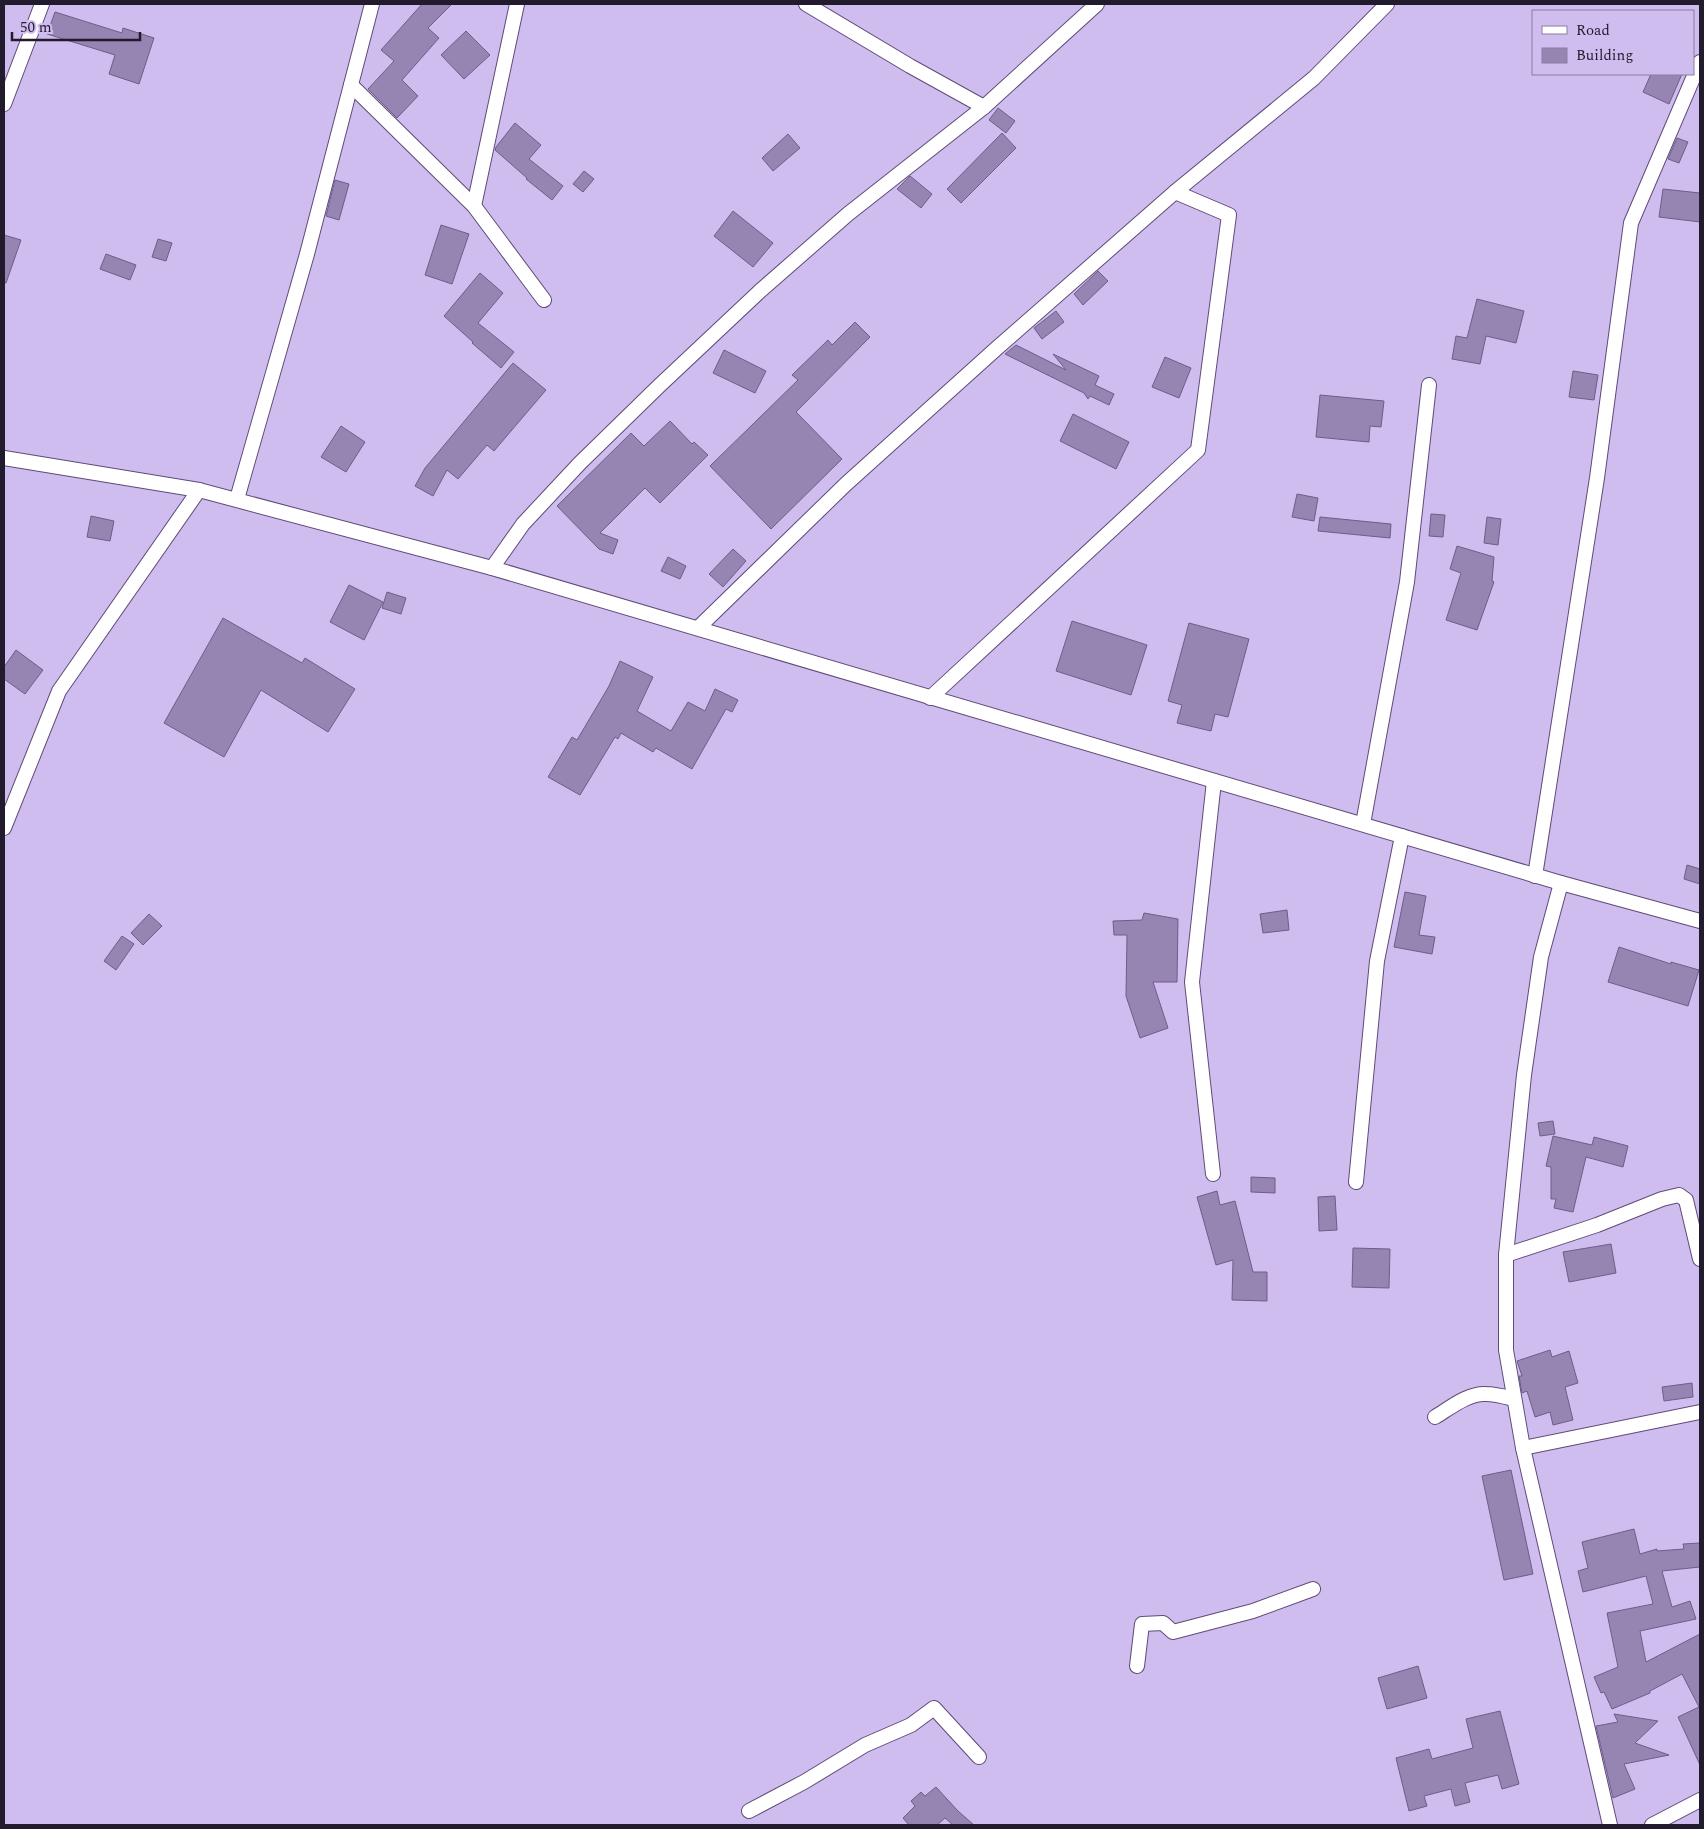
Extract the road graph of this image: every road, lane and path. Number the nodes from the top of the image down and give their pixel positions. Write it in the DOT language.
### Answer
graph roads {
  1 [pos="42,4"];
  2 [pos="372,4"];
  3 [pos="517,4"];
  4 [pos="806,4"];
  5 [pos="1097,4"];
  6 [pos="1387,4"];
  7 [pos="1700,62"];
  8 [pos="351,85"];
  9 [pos="4,104"];
  10 [pos="984,107"];
  11 [pos="1175,192"];
  12 [pos="474,206"];
  13 [pos="544,300"];
  14 [pos="1429,385"];
  15 [pos="4,458"];
  16 [pos="199,490"];
  17 [pos="237,499"];
  18 [pos="492,568"];
  19 [pos="698,628"];
  20 [pos="930,698"];
  21 [pos="1214,781"];
  22 [pos="1363,824"];
  23 [pos="4,828"];
  24 [pos="1402,836"];
  25 [pos="1535,876"];
  26 [pos="1561,883"];
  27 [pos="1700,921"];
  28 [pos="1213,1174"];
  29 [pos="1356,1182"];
  30 [pos="1506,1255"];
  31 [pos="1700,1259"];
  32 [pos="1514,1399"];
  33 [pos="1700,1412"];
  34 [pos="1435,1417"];
  35 [pos="1524,1448"];
  36 [pos="1314,1590"];
  37 [pos="1137,1666"];
  38 [pos="979,1757"];
  39 [pos="1700,1800"];
  40 [pos="749,1810"];
  41 [pos="1610,1825"];
  42 [pos="1652,1825"];
  1 -- 9 [label="street"];
  2 -- 8 [label="street"];
  3 -- 12 [label="street"];
  4 -- 10 [label="street"];
  5 -- 10 [label="street"];
  6 -- 11 [label="street"];
  7 -- 25 [label="street"];
  8 -- 12 [label="street"];
  8 -- 17 [label="street"];
  10 -- 18 [label="street"];
  11 -- 19 [label="street"];
  11 -- 20 [label="street"];
  12 -- 13 [label="street"];
  14 -- 22 [label="street"];
  15 -- 16 [label="street"];
  16 -- 17 [label="street"];
  16 -- 23 [label="street"];
  17 -- 18 [label="street"];
  18 -- 19 [label="street"];
  19 -- 20 [label="street"];
  20 -- 21 [label="street"];
  21 -- 22 [label="street"];
  21 -- 28 [label="street"];
  22 -- 24 [label="street"];
  24 -- 25 [label="street"];
  24 -- 29 [label="street"];
  25 -- 26 [label="street"];
  26 -- 27 [label="street"];
  26 -- 30 [label="street"];
  30 -- 31 [label="street"];
  30 -- 32 [label="street"];
  32 -- 34 [label="street"];
  32 -- 35 [label="street"];
  33 -- 35 [label="street"];
  35 -- 41 [label="street"];
  36 -- 37 [label="street"];
  38 -- 40 [label="street"];
  39 -- 42 [label="street"];
}
